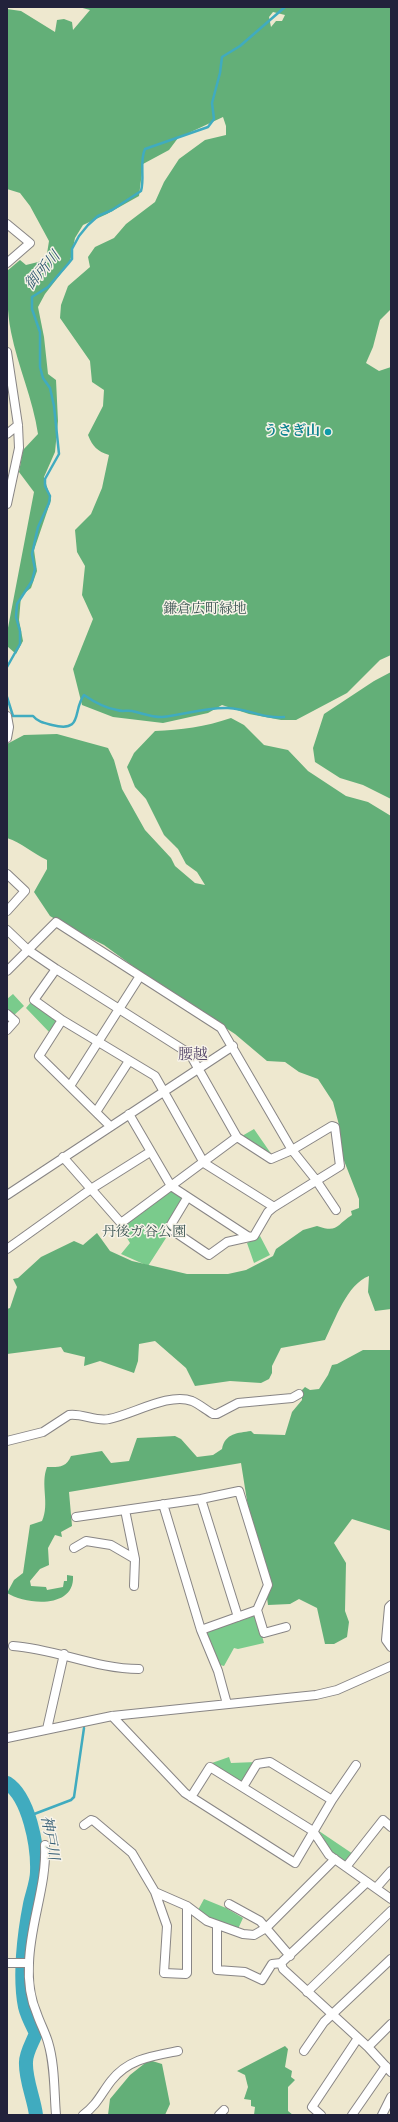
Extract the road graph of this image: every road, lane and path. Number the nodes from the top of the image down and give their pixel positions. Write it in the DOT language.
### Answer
graph roads {
  1 [pos="7,224"];
  2 [pos="7,263"];
  3 [pos="7,352"];
  4 [pos="8,377"];
  5 [pos="18,425"];
  6 [pos="7,434"];
  7 [pos="9,489"];
  8 [pos="7,504"];
  9 [pos="7,716"];
  10 [pos="7,738"];
  11 [pos="7,874"];
  12 [pos="7,910"];
  13 [pos="7,930"];
  14 [pos="28,950"];
  15 [pos="56,969"];
  16 [pos="7,971"];
  17 [pos="140,976"];
  18 [pos="119,1009"];
  19 [pos="7,1014"];
  20 [pos="62,1020"];
  21 [pos="7,1030"];
  22 [pos="99,1041"];
  23 [pos="233,1046"];
  24 [pos="129,1061"];
  25 [pos="197,1068"];
  26 [pos="70,1086"];
  27 [pos="163,1092"];
  28 [pos="96,1112"];
  29 [pos="129,1114"];
  30 [pos="110,1126"];
  31 [pos="237,1137"];
  32 [pos="292,1150"];
  33 [pos="150,1152"];
  34 [pos="63,1157"];
  35 [pos="204,1162"];
  36 [pos="316,1180"];
  37 [pos="171,1186"];
  38 [pos="91,1189"];
  39 [pos="7,1195"];
  40 [pos="187,1198"];
  41 [pos="274,1207"];
  42 [pos="336,1210"];
  43 [pos="249,1237"];
  44 [pos="7,1249"];
  45 [pos="299,1394"];
  46 [pos="7,1440"];
  47 [pos="201,1499"];
  48 [pos="163,1504"];
  49 [pos="126,1510"];
  50 [pos="76,1517"];
  51 [pos="74,1548"];
  52 [pos="135,1559"];
  53 [pos="134,1586"];
  54 [pos="391,1605"];
  55 [pos="257,1610"];
  56 [pos="238,1617"];
  57 [pos="286,1627"];
  58 [pos="201,1630"];
  59 [pos="13,1646"];
  60 [pos="391,1647"];
  61 [pos="64,1654"];
  62 [pos="391,1666"];
  63 [pos="139,1669"];
  64 [pos="227,1704"];
  65 [pos="112,1716"];
  66 [pos="47,1729"];
  67 [pos="7,1738"];
  68 [pos="356,1766"];
  69 [pos="243,1787"];
  70 [pos="191,1797"];
  71 [pos="332,1800"];
  72 [pos="84,1825"];
  73 [pos="391,1827"];
  74 [pos="312,1831"];
  75 [pos="45,1845"];
  76 [pos="335,1859"];
  77 [pos="346,1867"];
  78 [pos="391,1871"];
  79 [pos="367,1882"];
  80 [pos="376,1888"];
  81 [pos="155,1892"];
  82 [pos="391,1899"];
  83 [pos="230,1904"];
  84 [pos="187,1906"];
  85 [pos="391,1911"];
  86 [pos="217,1925"];
  87 [pos="266,1928"];
  88 [pos="290,1956"];
  89 [pos="391,1960"];
  90 [pos="7,1963"];
  91 [pos="26,1963"];
  92 [pos="281,1963"];
  93 [pos="307,1992"];
  94 [pos="331,2015"];
  95 [pos="391,2024"];
  96 [pos="358,2038"];
  97 [pos="368,2047"];
  98 [pos="178,2051"];
  99 [pos="304,2051"];
  100 [pos="388,2069"];
  101 [pos="391,2097"];
  102 [pos="56,2115"];
  103 [pos="83,2115"];
  104 [pos="321,2115"];
  105 [pos="352,2115"];
  106 [pos="382,2115"];
  1 -- 2 [label="street"];
  3 -- 4 [label="street"];
  4 -- 5 [label="street"];
  5 -- 6 [label="street"];
  5 -- 7 [label="street"];
  7 -- 8 [label="street"];
  9 -- 10 [label="street"];
  11 -- 12 [label="street"];
  13 -- 14 [label="street"];
  14 -- 15 [label="street"];
  14 -- 16 [label="street"];
  14 -- 17 [label="street"];
  15 -- 18 [label="street"];
  15 -- 20 [label="street"];
  17 -- 18 [label="street"];
  17 -- 23 [label="street"];
  18 -- 22 [label="street"];
  18 -- 25 [label="street"];
  19 -- 21 [label="street"];
  20 -- 22 [label="street"];
  20 -- 26 [label="street"];
  22 -- 24 [label="street"];
  22 -- 26 [label="street"];
  23 -- 25 [label="street"];
  23 -- 32 [label="street"];
  24 -- 27 [label="street"];
  24 -- 28 [label="street"];
  25 -- 27 [label="street"];
  25 -- 31 [label="street"];
  26 -- 28 [label="street"];
  27 -- 29 [label="street"];
  27 -- 35 [label="street"];
  28 -- 30 [label="street"];
  29 -- 30 [label="street"];
  29 -- 33 [label="street"];
  30 -- 34 [label="street"];
  31 -- 32 [label="street"];
  31 -- 35 [label="street"];
  32 -- 36 [label="street"];
  32 -- 36 [label="street"];
  33 -- 37 [label="street"];
  33 -- 38 [label="street"];
  34 -- 38 [label="street"];
  34 -- 39 [label="street"];
  35 -- 37 [label="street"];
  35 -- 41 [label="street"];
  36 -- 41 [label="street"];
  36 -- 42 [label="street"];
  37 -- 38 [label="street"];
  37 -- 40 [label="street"];
  38 -- 44 [label="street"];
  40 -- 43 [label="street"];
  40 -- 43 [label="street"];
  41 -- 43 [label="street"];
  45 -- 46 [label="street"];
  47 -- 48 [label="street"];
  47 -- 55 [label="street"];
  47 -- 56 [label="street"];
  48 -- 49 [label="street"];
  48 -- 58 [label="street"];
  49 -- 50 [label="street"];
  49 -- 52 [label="street"];
  51 -- 52 [label="street"];
  52 -- 53 [label="street"];
  54 -- 60 [label="street"];
  55 -- 56 [label="street"];
  55 -- 57 [label="street"];
  56 -- 58 [label="street"];
  58 -- 64 [label="street"];
  59 -- 61 [label="street"];
  61 -- 63 [label="street"];
  61 -- 66 [label="street"];
  62 -- 64 [label="street"];
  64 -- 65 [label="street"];
  65 -- 66 [label="street"];
  65 -- 70 [label="street"];
  66 -- 67 [label="street"];
  68 -- 71 [label="street"];
  69 -- 70 [label="street"];
  69 -- 71 [label="street"];
  69 -- 74 [label="street"];
  70 -- 74 [label="street"];
  71 -- 74 [label="street"];
  72 -- 81 [label="street"];
  73 -- 77 [label="street"];
  74 -- 76 [label="street"];
  75 -- 102 [label="street"];
  76 -- 77 [label="street"];
  76 -- 87 [label="street"];
  77 -- 79 [label="street"];
  78 -- 80 [label="street"];
  79 -- 80 [label="street"];
  79 -- 88 [label="street"];
  80 -- 82 [label="street"];
  81 -- 84 [label="street"];
  81 -- 84 [label="street"];
  83 -- 87 [label="street"];
  84 -- 86 [label="street"];
  85 -- 93 [label="street"];
  86 -- 87 [label="street"];
  86 -- 92 [label="street"];
  87 -- 88 [label="street"];
  88 -- 92 [label="street"];
  89 -- 94 [label="street"];
  90 -- 91 [label="street"];
  92 -- 93 [label="street"];
  93 -- 94 [label="street"];
  94 -- 96 [label="street"];
  94 -- 99 [label="street"];
  95 -- 97 [label="street"];
  96 -- 97 [label="street"];
  96 -- 104 [label="street"];
  97 -- 100 [label="street"];
  98 -- 103 [label="street"];
  100 -- 105 [label="street"];
  101 -- 106 [label="street"];
}
